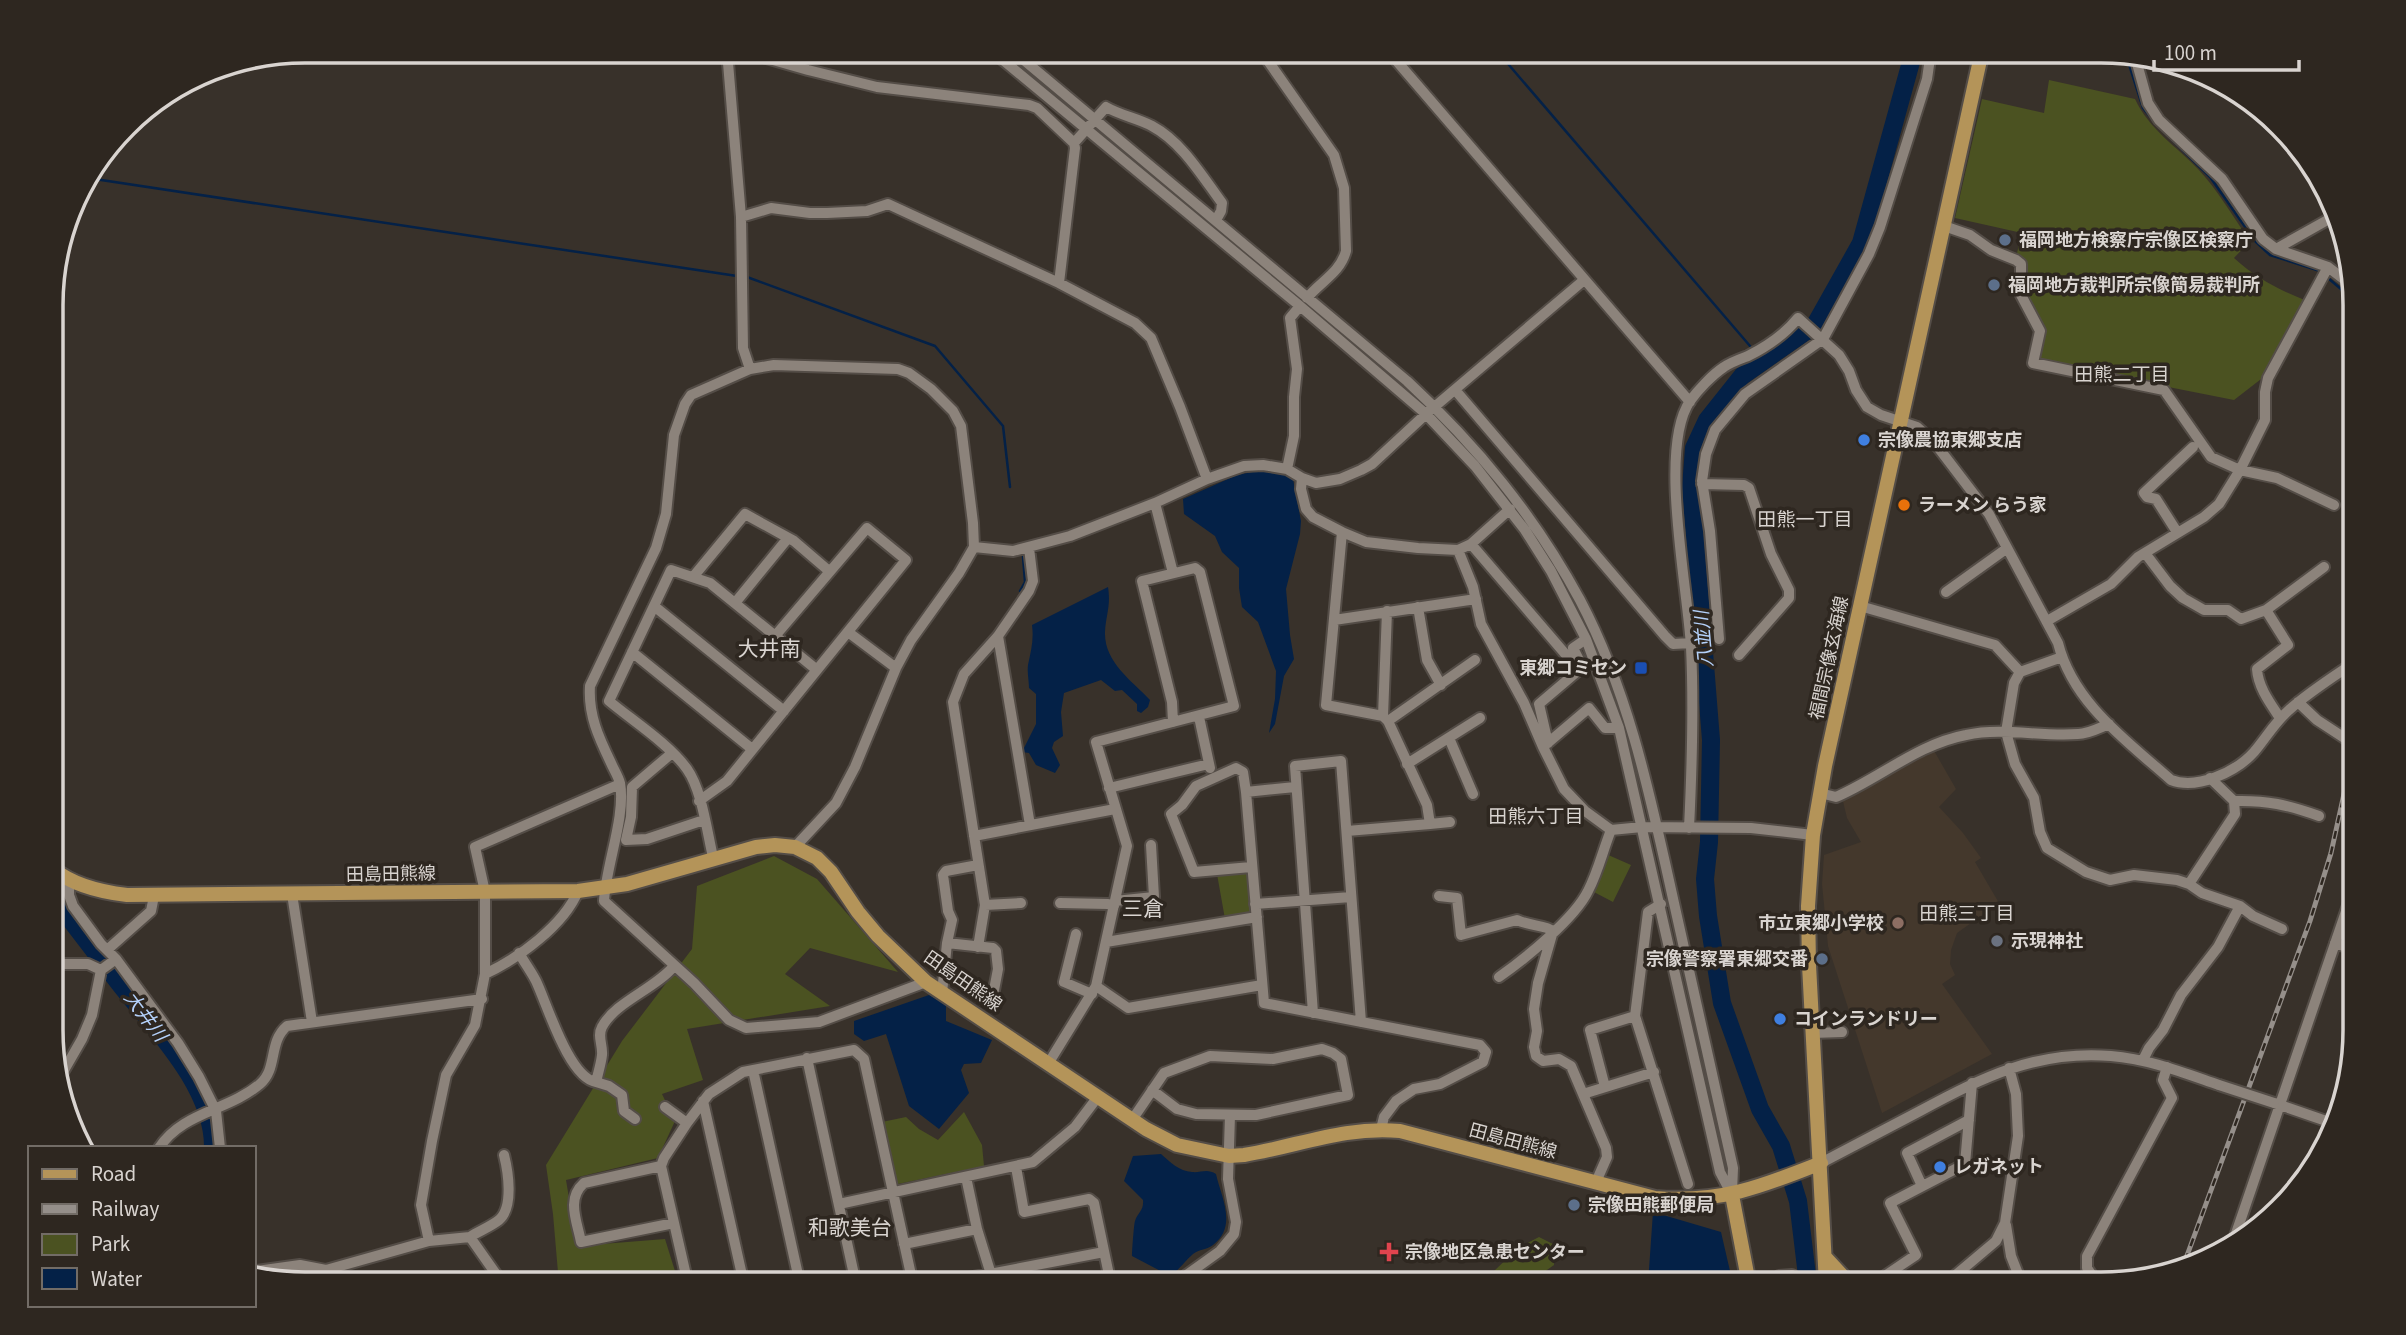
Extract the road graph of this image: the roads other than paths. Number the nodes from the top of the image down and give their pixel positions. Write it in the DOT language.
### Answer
graph roads {
  1 [pos="1270,63"];
  2 [pos="1399,63"];
  3 [pos="1929,63"];
  4 [pos="1979,63"];
  5 [pos="728,64"];
  6 [pos="786,64"];
  7 [pos="1007,64"];
  8 [pos="1028,64"];
  9 [pos="2138,66"];
  10 [pos="1096,119"];
  11 [pos="1086,130"];
  12 [pos="1074,143"];
  13 [pos="741,217"];
  14 [pos="1216,220"];
  15 [pos="2328,220"];
  16 [pos="1944,226"];
  17 [pos="2276,249"];
  18 [pos="2328,267"];
  19 [pos="2341,277"];
  20 [pos="1584,280"];
  21 [pos="1059,283"];
  22 [pos="1304,302"];
  23 [pos="1821,337"];
  24 [pos="750,369"];
  25 [pos="1455,391"];
  26 [pos="1689,402"];
  27 [pos="1431,411"];
  28 [pos="1901,421"];
  29 [pos="2193,447"];
  30 [pos="1287,469"];
  31 [pos="2240,470"];
  32 [pos="1302,478"];
  33 [pos="1207,479"];
  34 [pos="1702,484"];
  35 [pos="1538,487"];
  36 [pos="1155,503"];
  37 [pos="1514,505"];
  38 [pos="2334,505"];
  39 [pos="2177,532"];
  40 [pos="1342,533"];
  41 [pos="788,538"];
  42 [pos="1471,544"];
  43 [pos="974,547"];
  44 [pos="1029,548"];
  45 [pos="2006,549"];
  46 [pos="1458,550"];
  47 [pos="2145,553"];
  48 [pos="2324,567"];
  49 [pos="830,571"];
  50 [pos="1173,572"];
  51 [pos="693,577"];
  52 [pos="1946,592"];
  53 [pos="1476,599"];
  54 [pos="735,603"];
  55 [pos="654,606"];
  56 [pos="1860,606"];
  57 [pos="1418,607"];
  58 [pos="2266,610"];
  59 [pos="1387,611"];
  60 [pos="1334,620"];
  61 [pos="2047,621"];
  62 [pos="848,632"];
  63 [pos="775,636"];
  64 [pos="998,636"];
  65 [pos="1586,639"];
  66 [pos="1720,639"];
  67 [pos="1691,643"];
  68 [pos="632,652"];
  69 [pos="1739,655"];
  70 [pos="2062,657"];
  71 [pos="1475,660"];
  72 [pos="896,668"];
  73 [pos="817,670"];
  74 [pos="1579,670"];
  75 [pos="2342,671"];
  76 [pos="2020,672"];
  77 [pos="1441,685"];
  78 [pos="2298,702"];
  79 [pos="784,711"];
  80 [pos="1199,716"];
  81 [pos="1386,718"];
  82 [pos="1480,718"];
  83 [pos="2280,718"];
  84 [pos="1173,722"];
  85 [pos="2109,724"];
  86 [pos="1619,728"];
  87 [pos="2006,732"];
  88 [pos="2342,736"];
  89 [pos="1448,738"];
  90 [pos="1546,745"];
  91 [pos="752,749"];
  92 [pos="672,754"];
  93 [pos="1209,764"];
  94 [pos="1407,764"];
  95 [pos="1212,777"];
  96 [pos="2210,778"];
  97 [pos="620,784"];
  98 [pos="1295,787"];
  99 [pos="1108,788"];
  100 [pos="1246,792"];
  101 [pos="1820,793"];
  102 [pos="1473,794"];
  103 [pos="699,801"];
  104 [pos="2234,801"];
  105 [pos="1115,809"];
  106 [pos="2319,816"];
  107 [pos="704,820"];
  108 [pos="1450,822"];
  109 [pos="1430,824"];
  110 [pos="1030,825"];
  111 [pos="1642,827"];
  112 [pos="1657,827"];
  113 [pos="1691,828"];
  114 [pos="1611,830"];
  115 [pos="1347,831"];
  116 [pos="1813,835"];
  117 [pos="974,836"];
  118 [pos="1151,845"];
  119 [pos="795,847"];
  120 [pos="713,857"];
  121 [pos="978,865"];
  122 [pos="1251,867"];
  123 [pos="63,876"];
  124 [pos="69,880"];
  125 [pos="2189,884"];
  126 [pos="605,887"];
  127 [pos="578,891"];
  128 [pos="485,892"];
  129 [pos="292,894"];
  130 [pos="155,896"];
  131 [pos="1439,896"];
  132 [pos="1351,897"];
  133 [pos="1304,900"];
  134 [pos="1021,903"];
  135 [pos="1060,903"];
  136 [pos="1115,903"];
  137 [pos="1255,904"];
  138 [pos="1661,904"];
  139 [pos="985,905"];
  140 [pos="2240,906"];
  141 [pos="1257,918"];
  142 [pos="2342,923"];
  143 [pos="2282,929"];
  144 [pos="1553,931"];
  145 [pos="1076,934"];
  146 [pos="1106,942"];
  147 [pos="947,943"];
  148 [pos="2335,943"];
  149 [pos="2342,945"];
  150 [pos="978,947"];
  151 [pos="107,950"];
  152 [pos="519,953"];
  153 [pos="116,959"];
  154 [pos="63,964"];
  155 [pos="674,966"];
  156 [pos="101,970"];
  157 [pos="485,974"];
  158 [pos="1499,977"];
  159 [pos="926,982"];
  160 [pos="1262,985"];
  161 [pos="993,990"];
  162 [pos="1094,990"];
  163 [pos="942,993"];
  164 [pos="482,999"];
  165 [pos="1313,1013"];
  166 [pos="1635,1016"];
  167 [pos="312,1022"];
  168 [pos="1361,1022"];
  169 [pos="1812,1032"];
  170 [pos="1842,1032"];
  171 [pos="807,1058"];
  172 [pos="2143,1060"];
  173 [pos="1048,1064"];
  174 [pos="66,1067"];
  175 [pos="2167,1067"];
  176 [pos="2009,1068"];
  177 [pos="753,1070"];
  178 [pos="1654,1072"];
  179 [pos="596,1082"];
  180 [pos="1972,1083"];
  181 [pos="1605,1087"];
  182 [pos="1152,1090"];
  183 [pos="1583,1094"];
  184 [pos="1097,1098"];
  185 [pos="703,1101"];
  186 [pos="2276,1104"];
  187 [pos="665,1107"];
  188 [pos="216,1111"];
  189 [pos="1230,1115"];
  190 [pos="635,1119"];
  191 [pos="1132,1119"];
  192 [pos="1969,1120"];
  193 [pos="2326,1121"];
  194 [pos="687,1123"];
  195 [pos="1381,1129"];
  196 [pos="160,1146"];
  197 [pos="220,1146"];
  198 [pos="504,1154"];
  199 [pos="1229,1156"];
  200 [pos="1821,1163"];
  201 [pos="661,1166"];
  202 [pos="1016,1167"];
  203 [pos="967,1177"];
  204 [pos="1596,1182"];
  205 [pos="1688,1184"];
  206 [pos="1922,1186"];
  207 [pos="893,1193"];
  208 [pos="1732,1195"];
  209 [pos="839,1205"];
  210 [pos="674,1223"];
  211 [pos="2005,1223"];
  212 [pos="977,1229"];
  213 [pos="2236,1231"];
  214 [pos="470,1237"];
  215 [pos="429,1241"];
  216 [pos="904,1244"];
  217 [pos="1104,1252"];
  218 [pos="1825,1257"];
  219 [pos="269,1269"];
  220 [pos="1746,1271"];
  221 [pos="1826,1271"];
  222 [pos="1838,1271"];
  223 [pos="1892,1271"];
  224 [pos="1960,1271"];
  225 [pos="2017,1271"];
  226 [pos="2089,1271"];
  227 [pos="495,1272"];
  228 [pos="685,1272"];
  229 [pos="741,1272"];
  230 [pos="797,1272"];
  231 [pos="853,1272"];
  232 [pos="910,1272"];
  233 [pos="991,1272"];
  234 [pos="1020,1272"];
  235 [pos="1108,1272"];
  236 [pos="1191,1272"];
  1 -- 22 [label="street"];
  2 -- 20 [label="street"];
  3 -- 23 [label="street"];
  4 -- 16 [label="main road, 福間宗像玄海線"];
  5 -- 13 [label="street"];
  6 -- 12 [label="street"];
  7 -- 11 [label="street"];
  8 -- 10 [label="street"];
  9 -- 17 [label="street"];
  10 -- 11 [label="street"];
  10 -- 14 [label="street"];
  10 -- 14 [label="street"];
  11 -- 12 [label="street"];
  11 -- 22 [label="street"];
  12 -- 21 [label="street"];
  13 -- 21 [label="street"];
  13 -- 24 [label="street"];
  14 -- 22 [label="street"];
  15 -- 17 [label="street"];
  16 -- 28 [label="main road, 福間宗像玄海線"];
  16 -- 31 [label="street"];
  17 -- 18 [label="street"];
  18 -- 19 [label="street"];
  18 -- 31 [label="street"];
  20 -- 25 [label="street"];
  20 -- 26 [label="street"];
  21 -- 33 [label="street"];
  22 -- 27 [label="street"];
  22 -- 30 [label="street"];
  23 -- 26 [label="street"];
  23 -- 28 [label="street"];
  23 -- 34 [label="street"];
  24 -- 43 [label="street"];
  24 -- 97 [label="street"];
  25 -- 27 [label="street"];
  25 -- 35 [label="street"];
  26 -- 67 [label="street"];
  27 -- 32 [label="street"];
  27 -- 37 [label="street"];
  28 -- 45 [label="street"];
  28 -- 56 [label="main road, 福間宗像玄海線"];
  29 -- 39 [label="street"];
  30 -- 32 [label="street"];
  30 -- 33 [label="street"];
  31 -- 38 [label="street"];
  31 -- 39 [label="street"];
  32 -- 40 [label="street"];
  33 -- 36 [label="street"];
  34 -- 66 [label="street"];
  34 -- 69 [label="street"];
  35 -- 37 [label="street"];
  35 -- 67 [label="street"];
  36 -- 44 [label="street"];
  36 -- 50 [label="street"];
  37 -- 42 [label="street"];
  37 -- 65 [label="street"];
  37 -- 112 [label="street"];
  39 -- 47 [label="street"];
  40 -- 46 [label="street"];
  40 -- 60 [label="street"];
  41 -- 49 [label="street"];
  41 -- 51 [label="street"];
  41 -- 54 [label="street"];
  42 -- 46 [label="street"];
  42 -- 74 [label="street"];
  43 -- 44 [label="street"];
  43 -- 72 [label="street"];
  44 -- 64 [label="street"];
  45 -- 52 [label="street"];
  45 -- 61 [label="street"];
  46 -- 53 [label="street"];
  47 -- 58 [label="street"];
  47 -- 61 [label="street"];
  48 -- 58 [label="street"];
  49 -- 62 [label="street"];
  49 -- 63 [label="street"];
  50 -- 80 [label="street"];
  50 -- 84 [label="street"];
  51 -- 54 [label="street"];
  51 -- 55 [label="street"];
  53 -- 57 [label="street"];
  53 -- 90 [label="street"];
  54 -- 63 [label="street"];
  55 -- 68 [label="street"];
  55 -- 79 [label="street"];
  56 -- 76 [label="street"];
  56 -- 101 [label="main road, 福間宗像玄海線"];
  57 -- 59 [label="street"];
  57 -- 77 [label="street"];
  58 -- 83 [label="street"];
  59 -- 60 [label="street"];
  59 -- 81 [label="street"];
  60 -- 81 [label="street"];
  61 -- 70 [label="street"];
  62 -- 72 [label="street"];
  62 -- 73 [label="street"];
  63 -- 73 [label="street"];
  64 -- 110 [label="street"];
  64 -- 117 [label="street"];
  65 -- 74 [label="street"];
  65 -- 86 [label="street"];
  67 -- 113 [label="street"];
  68 -- 91 [label="street"];
  68 -- 92 [label="street"];
  70 -- 76 [label="street"];
  70 -- 85 [label="street"];
  71 -- 77 [label="street"];
  72 -- 119 [label="street"];
  73 -- 79 [label="street"];
  74 -- 90 [label="street"];
  75 -- 78 [label="street"];
  76 -- 87 [label="street"];
  77 -- 81 [label="street"];
  78 -- 83 [label="street"];
  78 -- 88 [label="street"];
  79 -- 91 [label="street"];
  80 -- 84 [label="street"];
  80 -- 93 [label="street"];
  81 -- 94 [label="street"];
  82 -- 89 [label="street"];
  83 -- 96 [label="street"];
  84 -- 99 [label="street"];
  85 -- 87 [label="street"];
  85 -- 96 [label="street"];
  86 -- 90 [label="street"];
  86 -- 111 [label="street"];
  87 -- 101 [label="street"];
  87 -- 125 [label="street"];
  89 -- 94 [label="street"];
  89 -- 102 [label="street"];
  90 -- 114 [label="street"];
  91 -- 103 [label="street"];
  92 -- 103 [label="street"];
  92 -- 107 [label="street"];
  93 -- 95 [label="street"];
  93 -- 99 [label="street"];
  94 -- 109 [label="street"];
  95 -- 100 [label="street"];
  95 -- 122 [label="street"];
  96 -- 104 [label="street"];
  97 -- 126 [label="street"];
  97 -- 128 [label="street"];
  98 -- 100 [label="street"];
  98 -- 115 [label="street"];
  98 -- 133 [label="street"];
  99 -- 105 [label="street"];
  100 -- 122 [label="street"];
  101 -- 116 [label="main road, 福間宗像玄海線"];
  103 -- 107 [label="street"];
  104 -- 106 [label="street"];
  104 -- 125 [label="street"];
  105 -- 110 [label="street"];
  105 -- 136 [label="street"];
  107 -- 120 [label="street"];
  108 -- 109 [label="street"];
  109 -- 115 [label="street"];
  110 -- 117 [label="street"];
  111 -- 112 [label="street"];
  111 -- 114 [label="street"];
  111 -- 138 [label="street"];
  112 -- 113 [label="street"];
  112 -- 208 [label="street"];
  113 -- 116 [label="street"];
  114 -- 144 [label="street"];
  115 -- 132 [label="street"];
  116 -- 169 [label="main road, 福間宗像玄海線"];
  117 -- 121 [label="street"];
  118 -- 136 [label="street"];
  119 -- 120 [label="main road, 田島田熊線"];
  119 -- 159 [label="main road, 田島田熊線"];
  120 -- 126 [label="main road, 田島田熊線"];
  121 -- 139 [label="street"];
  121 -- 147 [label="street"];
  122 -- 137 [label="street"];
  123 -- 124 [label="main road, 田島田熊線"];
  124 -- 130 [label="main road, 田島田熊線"];
  124 -- 151 [label="street"];
  125 -- 140 [label="street"];
  126 -- 127 [label="main road, 田島田熊線"];
  126 -- 155 [label="street"];
  127 -- 128 [label="main road, 田島田熊線"];
  127 -- 152 [label="street"];
  128 -- 129 [label="main road, 田島田熊線"];
  128 -- 157 [label="street"];
  129 -- 130 [label="main road, 田島田熊線"];
  129 -- 167 [label="street"];
  130 -- 151 [label="street"];
  131 -- 144 [label="street"];
  132 -- 133 [label="street"];
  132 -- 168 [label="street"];
  133 -- 137 [label="street"];
  133 -- 165 [label="street"];
  134 -- 139 [label="street"];
  135 -- 136 [label="street"];
  136 -- 146 [label="street"];
  137 -- 141 [label="street"];
  138 -- 166 [label="street"];
  138 -- 208 [label="street"];
  139 -- 150 [label="street"];
  140 -- 143 [label="street"];
  140 -- 172 [label="street"];
  141 -- 146 [label="street"];
  141 -- 160 [label="street"];
  142 -- 148 [label="street"];
  144 -- 158 [label="street"];
  144 -- 183 [label="street"];
  145 -- 162 [label="street"];
  146 -- 162 [label="street"];
  147 -- 150 [label="street"];
  147 -- 163 [label="street"];
  148 -- 149 [label="street"];
  148 -- 186 [label="street"];
  150 -- 161 [label="street"];
  151 -- 153 [label="street"];
  152 -- 157 [label="street"];
  152 -- 179 [label="street"];
  153 -- 156 [label="street"];
  153 -- 188 [label="street"];
  154 -- 156 [label="street"];
  155 -- 159 [label="street"];
  155 -- 179 [label="street"];
  156 -- 174 [label="street"];
  157 -- 164 [label="street"];
  159 -- 163 [label="main road, 田島田熊線"];
  160 -- 162 [label="street"];
  160 -- 165 [label="street"];
  162 -- 173 [label="street"];
  163 -- 173 [label="main road, 田島田熊線"];
  164 -- 167 [label="street"];
  164 -- 215 [label="street"];
  165 -- 168 [label="street"];
  166 -- 178 [label="street"];
  166 -- 181 [label="street"];
  167 -- 188 [label="street"];
  168 -- 195 [label="street"];
  169 -- 170 [label="street"];
  169 -- 200 [label="main road, 福間宗像玄海線"];
  171 -- 177 [label="street"];
  171 -- 207 [label="street"];
  171 -- 209 [label="street"];
  172 -- 175 [label="street"];
  172 -- 176 [label="street"];
  173 -- 184 [label="main road, 田島田熊線"];
  175 -- 186 [label="street, bridge"];
  175 -- 226 [label="street"];
  176 -- 180 [label="street"];
  176 -- 211 [label="street"];
  177 -- 185 [label="street"];
  177 -- 230 [label="street"];
  178 -- 181 [label="street"];
  178 -- 205 [label="street"];
  179 -- 190 [label="street"];
  180 -- 192 [label="street"];
  180 -- 200 [label="street"];
  181 -- 183 [label="street"];
  182 -- 189 [label="street"];
  182 -- 189 [label="street"];
  182 -- 191 [label="street"];
  183 -- 204 [label="street"];
  184 -- 191 [label="main road, 田島田熊線"];
  184 -- 202 [label="street"];
  185 -- 194 [label="street"];
  185 -- 229 [label="street"];
  186 -- 193 [label="street"];
  186 -- 213 [label="street"];
  187 -- 194 [label="street"];
  188 -- 196 [label="street"];
  188 -- 197 [label="street"];
  189 -- 199 [label="street"];
  191 -- 199 [label="main road, 田島田熊線"];
  192 -- 206 [label="street"];
  192 -- 206 [label="street"];
  194 -- 201 [label="street"];
  195 -- 199 [label="main road, 田島田熊線"];
  195 -- 204 [label="main road, 田島田熊線"];
  198 -- 214 [label="street"];
  199 -- 236 [label="street"];
  200 -- 208 [label="main road, 田島田熊線"];
  200 -- 218 [label="main road, 福間宗像玄海線"];
  201 -- 210 [label="street"];
  201 -- 210 [label="street"];
  202 -- 203 [label="street"];
  202 -- 217 [label="street"];
  203 -- 207 [label="street"];
  203 -- 212 [label="street"];
  204 -- 208 [label="main road, 田島田熊線"];
  206 -- 223 [label="street"];
  207 -- 209 [label="street"];
  207 -- 216 [label="street"];
  208 -- 220 [label="main road"];
  209 -- 231 [label="street"];
  210 -- 228 [label="street"];
  211 -- 224 [label="street"];
  211 -- 225 [label="street"];
  212 -- 216 [label="street"];
  212 -- 233 [label="street"];
  214 -- 215 [label="street"];
  214 -- 227 [label="street"];
  215 -- 219 [label="street"];
  216 -- 232 [label="street"];
  217 -- 234 [label="street"];
  217 -- 235 [label="street"];
  218 -- 221 [label="main road, 福間宗像玄海線"];
  218 -- 222 [label="main road"];
}
